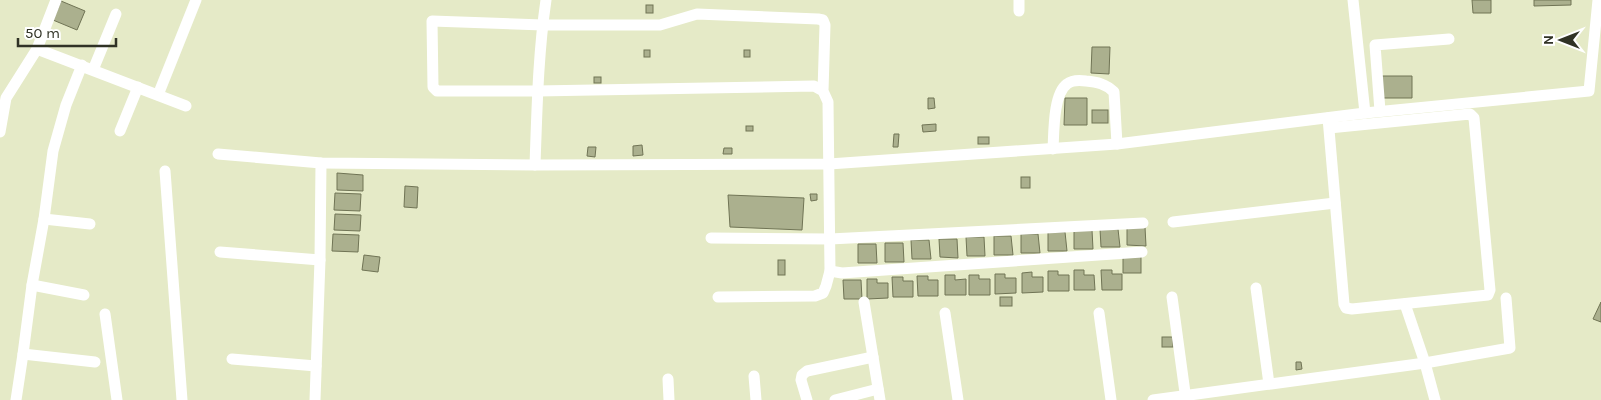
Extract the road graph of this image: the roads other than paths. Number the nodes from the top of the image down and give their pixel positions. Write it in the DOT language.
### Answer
graph roads {
  1 [pos="56,0"];
  2 [pos="196,0"];
  3 [pos="546,0"];
  4 [pos="1353,0"];
  5 [pos="1598,0"];
  6 [pos="116,14"];
  7 [pos="543,24"];
  8 [pos="1449,39"];
  9 [pos="37,49"];
  10 [pos="82,65"];
  11 [pos="93,70"];
  12 [pos="138,87"];
  13 [pos="538,91"];
  14 [pos="823,91"];
  15 [pos="158,95"];
  16 [pos="186,106"];
  17 [pos="1380,111"];
  18 [pos="1365,113"];
  19 [pos="1329,123"];
  20 [pos="120,131"];
  21 [pos="0,132"];
  22 [pos="1116,144"];
  23 [pos="1054,149"];
  24 [pos="218,154"];
  25 [pos="321,163"];
  26 [pos="829,164"];
  27 [pos="535,165"];
  28 [pos="165,171"];
  29 [pos="1335,203"];
  30 [pos="44,219"];
  31 [pos="1173,222"];
  32 [pos="1142,223"];
  33 [pos="90,224"];
  34 [pos="711,238"];
  35 [pos="830,239"];
  36 [pos="220,252"];
  37 [pos="1142,252"];
  38 [pos="320,260"];
  39 [pos="830,271"];
  40 [pos="32,285"];
  41 [pos="1256,288"];
  42 [pos="84,295"];
  43 [pos="1172,297"];
  44 [pos="718,298"];
  45 [pos="1506,298"];
  46 [pos="864,302"];
  47 [pos="1405,304"];
  48 [pos="945,313"];
  49 [pos="1099,313"];
  50 [pos="105,314"];
  51 [pos="24,354"];
  52 [pos="873,357"];
  53 [pos="232,359"];
  54 [pos="95,362"];
  55 [pos="1426,364"];
  56 [pos="316,366"];
  57 [pos="754,376"];
  58 [pos="668,379"];
  59 [pos="1268,384"];
  60 [pos="879,394"];
  61 [pos="1185,398"];
  62 [pos="16,400"];
  63 [pos="118,400"];
  64 [pos="182,400"];
  65 [pos="315,400"];
  66 [pos="669,400"];
  67 [pos="756,400"];
  68 [pos="807,400"];
  69 [pos="835,400"];
  70 [pos="958,400"];
  71 [pos="1111,400"];
  72 [pos="1153,400"];
  73 [pos="1435,400"];
  1 -- 9 [label="street"];
  2 -- 15 [label="street"];
  3 -- 7 [label="street"];
  4 -- 18 [label="street"];
  5 -- 17 [label="street"];
  6 -- 11 [label="street"];
  7 -- 13 [label="street"];
  7 -- 13 [label="street"];
  7 -- 14 [label="street"];
  8 -- 17 [label="street"];
  9 -- 10 [label="street"];
  9 -- 21 [label="street"];
  10 -- 11 [label="street"];
  10 -- 30 [label="street"];
  11 -- 12 [label="street"];
  12 -- 15 [label="street"];
  12 -- 20 [label="street"];
  13 -- 14 [label="street"];
  13 -- 27 [label="street"];
  14 -- 26 [label="street"];
  15 -- 16 [label="street"];
  17 -- 18 [label="street"];
  18 -- 19 [label="street"];
  19 -- 22 [label="street"];
  19 -- 29 [label="street"];
  19 -- 47 [label="street"];
  22 -- 23 [label="street"];
  22 -- 23 [label="street"];
  23 -- 26 [label="street"];
  24 -- 25 [label="street"];
  25 -- 27 [label="street"];
  25 -- 38 [label="street"];
  26 -- 27 [label="street"];
  26 -- 35 [label="street"];
  28 -- 64 [label="street"];
  29 -- 31 [label="street"];
  29 -- 47 [label="street"];
  30 -- 33 [label="street"];
  30 -- 40 [label="street"];
  32 -- 35 [label="street"];
  34 -- 35 [label="street"];
  35 -- 39 [label="street"];
  36 -- 38 [label="street"];
  37 -- 39 [label="street"];
  38 -- 56 [label="street"];
  39 -- 44 [label="street"];
  40 -- 42 [label="street"];
  40 -- 51 [label="street"];
  41 -- 59 [label="street"];
  43 -- 61 [label="street"];
  45 -- 55 [label="street"];
  46 -- 52 [label="street"];
  47 -- 55 [label="street"];
  48 -- 70 [label="street"];
  49 -- 71 [label="street"];
  50 -- 63 [label="street"];
  51 -- 54 [label="street"];
  51 -- 62 [label="street"];
  52 -- 60 [label="street"];
  52 -- 68 [label="street"];
  53 -- 56 [label="street"];
  55 -- 59 [label="street"];
  55 -- 73 [label="street"];
  56 -- 65 [label="street"];
  57 -- 67 [label="street"];
  58 -- 66 [label="street"];
  59 -- 61 [label="street"];
  60 -- 69 [label="street"];
  61 -- 72 [label="street"];
}
